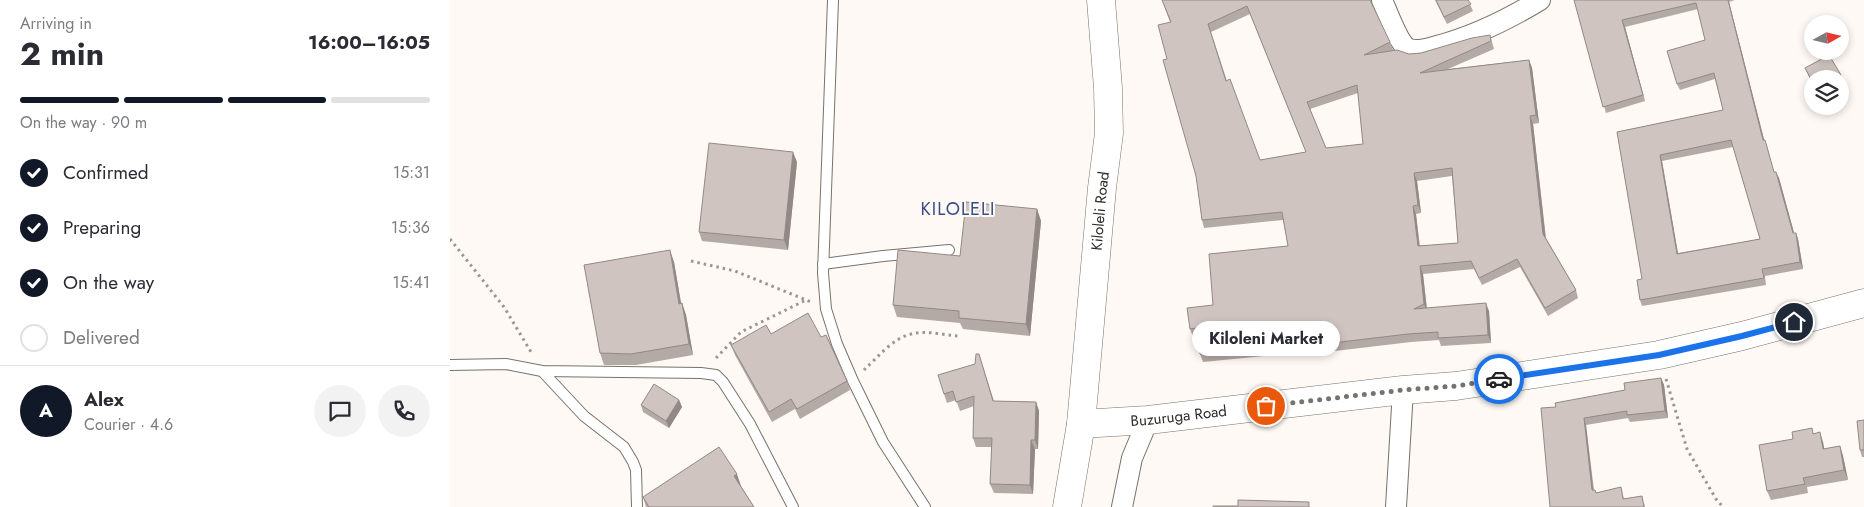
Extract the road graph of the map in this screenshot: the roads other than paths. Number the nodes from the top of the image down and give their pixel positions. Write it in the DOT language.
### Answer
graph roads {
  1 [pos="833,0"];
  2 [pos="1101,0"];
  3 [pos="1382,0"];
  4 [pos="1540,0"];
  5 [pos="949,250"];
  6 [pos="823,264"];
  7 [pos="1864,303"];
  8 [pos="450,365"];
  9 [pos="542,371"];
  10 [pos="1403,390"];
  11 [pos="1148,420"];
  12 [pos="1081,424"];
  13 [pos="637,507"];
  14 [pos="793,507"];
  15 [pos="925,507"];
  16 [pos="1067,507"];
  17 [pos="1122,507"];
  18 [pos="1396,507"];
  1 -- 6 [label="lane"];
  2 -- 12 [label="main road, Kiloleli Road"];
  3 -- 4 [label="street"];
  5 -- 6 [label="lane"];
  6 -- 15 [label="lane"];
  7 -- 10 [label="main road, Buzuruga Road"];
  8 -- 9 [label="lane"];
  9 -- 13 [label="lane"];
  9 -- 14 [label="lane"];
  10 -- 11 [label="main road, Buzuruga Road"];
  10 -- 18 [label="street"];
  11 -- 12 [label="main road, Buzuruga Road"];
  11 -- 17 [label="street"];
  12 -- 16 [label="main road, Kiloleli Road"];
}
